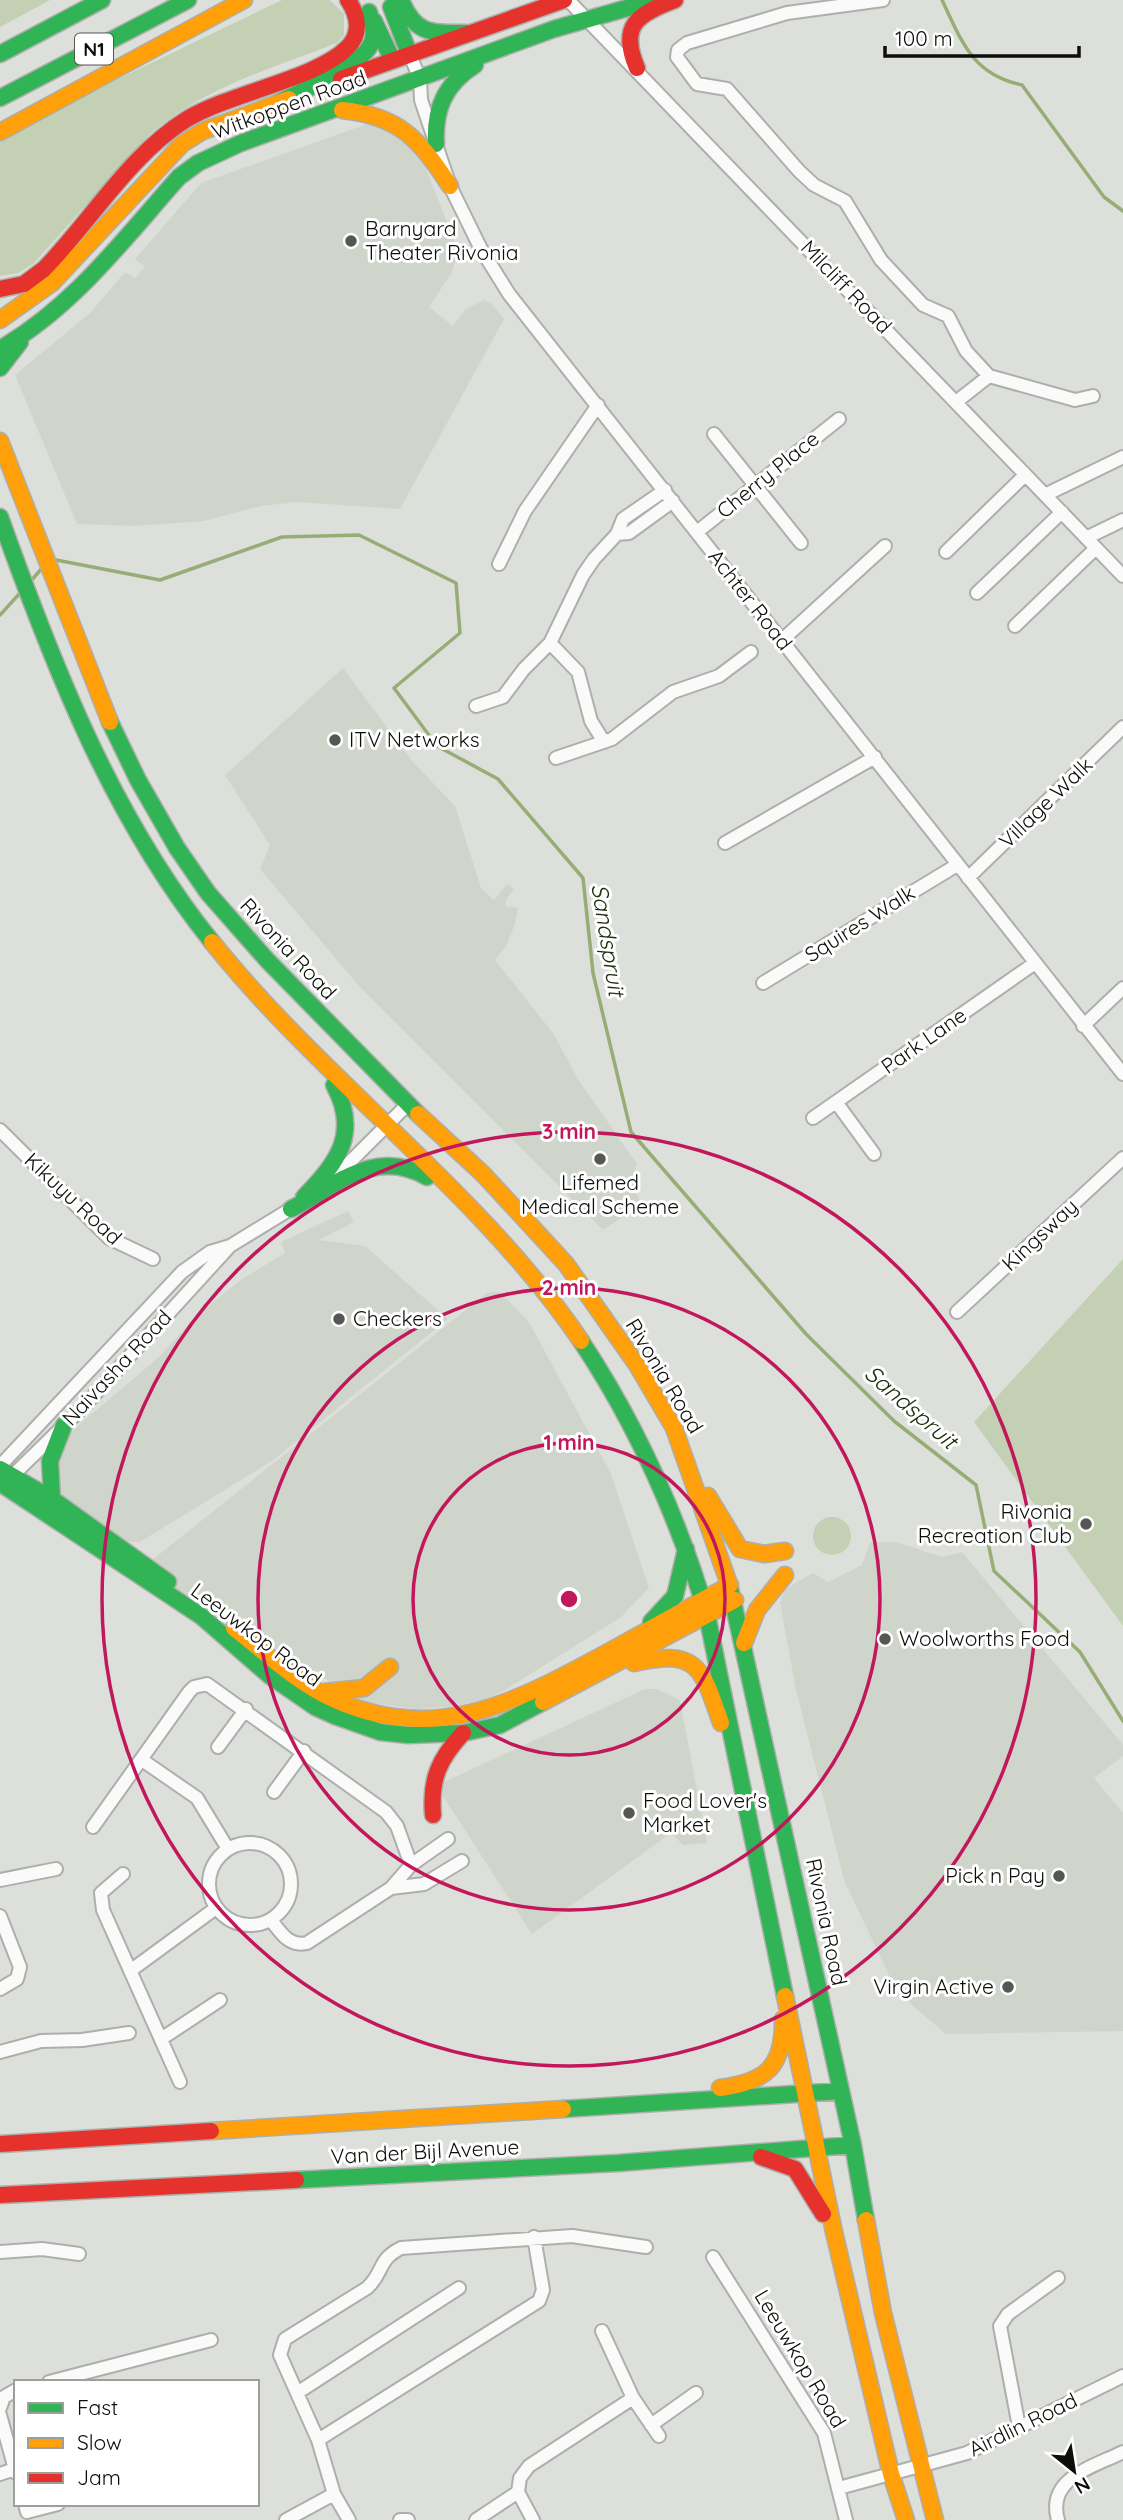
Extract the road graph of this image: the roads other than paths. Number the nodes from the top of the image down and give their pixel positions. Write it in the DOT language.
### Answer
graph roads {
  1 [pos="102,0"];
  2 [pos="188,0"];
  3 [pos="348,0"];
  4 [pos="391,0"];
  5 [pos="401,0"];
  6 [pos="566,0"];
  7 [pos="655,0"];
  8 [pos="675,0"];
  9 [pos="883,0"];
  10 [pos="251,1"];
  11 [pos="366,6"];
  12 [pos="586,18"];
  13 [pos="466,33"];
  14 [pos="515,43"];
  15 [pos="409,53"];
  16 [pos="0,54"];
  17 [pos="392,59"];
  18 [pos="636,68"];
  19 [pos="413,82"];
  20 [pos="0,99"];
  21 [pos="278,103"];
  22 [pos="339,110"];
  23 [pos="0,132"];
  24 [pos="436,144"];
  25 [pos="450,186"];
  26 [pos="0,289"];
  27 [pos="17,310"];
  28 [pos="0,314"];
  29 [pos="0,320"];
  30 [pos="24,337"];
  31 [pos="0,349"];
  32 [pos="0,368"];
  33 [pos="989,376"];
  34 [pos="1093,396"];
  35 [pos="956,402"];
  36 [pos="598,405"];
  37 [pos="839,419"];
  38 [pos="714,434"];
  39 [pos="0,441"];
  40 [pos="1123,457"];
  41 [pos="1025,475"];
  42 [pos="754,486"];
  43 [pos="665,490"];
  44 [pos="1045,495"];
  45 [pos="673,501"];
  46 [pos="1062,512"];
  47 [pos="1123,520"];
  48 [pos="2,524"];
  49 [pos="697,532"];
  50 [pos="617,534"];
  51 [pos="1086,538"];
  52 [pos="801,543"];
  53 [pos="885,546"];
  54 [pos="1096,548"];
  55 [pos="946,552"];
  56 [pos="499,564"];
  57 [pos="1123,576"];
  58 [pos="977,593"];
  59 [pos="1015,626"];
  60 [pos="781,641"];
  61 [pos="550,643"];
  62 [pos="751,652"];
  63 [pos="476,706"];
  64 [pos="1123,727"];
  65 [pos="604,742"];
  66 [pos="875,757"];
  67 [pos="556,758"];
  68 [pos="725,843"];
  69 [pos="957,864"];
  70 [pos="968,878"];
  71 [pos="1035,963"];
  72 [pos="763,983"];
  73 [pos="1123,988"];
  74 [pos="1083,1026"];
  75 [pos="295,1038"];
  76 [pos="1123,1074"];
  77 [pos="836,1102"];
  78 [pos="408,1104"];
  79 [pos="813,1118"];
  80 [pos="386,1129"];
  81 [pos="0,1130"];
  82 [pos="874,1154"];
  83 [pos="1123,1158"];
  84 [pos="293,1207"];
  85 [pos="483,1224"];
  86 [pos="230,1246"];
  87 [pos="153,1259"];
  88 [pos="957,1312"];
  89 [pos="64,1425"];
  90 [pos="2,1478"];
  91 [pos="696,1489"];
  92 [pos="52,1499"];
  93 [pos="686,1546"];
  94 [pos="785,1550"];
  95 [pos="785,1575"];
  96 [pos="733,1592"];
  97 [pos="705,1607"];
  98 [pos="637,1636"];
  99 [pos="744,1643"];
  100 [pos="390,1667"];
  101 [pos="603,1672"];
  102 [pos="321,1692"];
  103 [pos="246,1709"];
  104 [pos="463,1733"];
  105 [pos="218,1747"];
  106 [pos="304,1751"];
  107 [pos="142,1760"];
  108 [pos="745,1789"];
  109 [pos="274,1792"];
  110 [pos="433,1815"];
  111 [pos="93,1827"];
  112 [pos="448,1839"];
  113 [pos="228,1849"];
  114 [pos="463,1861"];
  115 [pos="411,1864"];
  116 [pos="56,1869"];
  117 [pos="123,1874"];
  118 [pos="0,1880"];
  119 [pos="391,1888"];
  120 [pos="216,1908"];
  121 [pos="0,1916"];
  122 [pos="271,1920"];
  123 [pos="778,1966"];
  124 [pos="130,1970"];
  125 [pos="0,1989"];
  126 [pos="220,2000"];
  127 [pos="129,2033"];
  128 [pos="161,2039"];
  129 [pos="0,2052"];
  130 [pos="180,2082"];
  131 [pos="841,2091"];
  132 [pos="807,2095"];
  133 [pos="609,2104"];
  134 [pos="0,2144"];
  135 [pos="853,2145"];
  136 [pos="816,2146"];
  137 [pos="743,2154"];
  138 [pos="0,2195"];
  139 [pos="834,2232"];
  140 [pos="534,2237"];
  141 [pos="646,2247"];
  142 [pos="0,2252"];
  143 [pos="79,2254"];
  144 [pos="713,2257"];
  145 [pos="1058,2278"];
  146 [pos="459,2288"];
  147 [pos="602,2331"];
  148 [pos="211,2340"];
  149 [pos="1123,2376"];
  150 [pos="57,2380"];
  151 [pos="14,2391"];
  152 [pos="297,2393"];
  153 [pos="696,2393"];
  154 [pos="633,2398"];
  155 [pos="0,2408"];
  156 [pos="0,2415"];
  157 [pos="651,2425"];
  158 [pos="1019,2427"];
  159 [pos="659,2437"];
  160 [pos="318,2440"];
  161 [pos="1123,2452"];
  162 [pos="14,2467"];
  163 [pos="920,2467"];
  164 [pos="891,2474"];
  165 [pos="839,2488"];
  166 [pos="518,2492"];
  167 [pos="334,2494"];
  168 [pos="50,2506"];
  169 [pos="27,2512"];
  170 [pos="286,2520"];
  171 [pos="349,2520"];
  172 [pos="400,2520"];
  173 [pos="408,2520"];
  174 [pos="476,2520"];
  175 [pos="533,2520"];
  176 [pos="846,2520"];
  177 [pos="906,2520"];
  178 [pos="935,2520"];
  179 [pos="1058,2520"];
  1 -- 16 [label="main road, N1"];
  2 -- 20 [label="main road, N1"];
  3 -- 26 [label="main road"];
  4 -- 15 [label="main road"];
  5 -- 13 [label="main road"];
  6 -- 12 [label="street, Milcliff Road"];
  6 -- 13 [label="main road, Witkoppen Road"];
  7 -- 12 [label="main road, Witkoppen Road"];
  8 -- 18 [label="main road"];
  9 -- 33 [label="street"];
  10 -- 23 [label="main road"];
  11 -- 17 [label="main road"];
  11 -- 21 [label="main road"];
  12 -- 14 [label="main road, Witkoppen Road"];
  12 -- 18 [label="street, Milcliff Road"];
  13 -- 15 [label="main road, Witkoppen Road"];
  14 -- 19 [label="main road, Witkoppen Road"];
  14 -- 24 [label="main road"];
  15 -- 17 [label="main road, Witkoppen Road"];
  15 -- 19 [label="street"];
  17 -- 19 [label="street"];
  17 -- 21 [label="main road, Witkoppen Road"];
  18 -- 35 [label="street, Milcliff Road"];
  19 -- 22 [label="main road, Witkoppen Road"];
  19 -- 24 [label="street, Achter Road"];
  21 -- 27 [label="main road, Witkoppen Road"];
  22 -- 25 [label="main road"];
  22 -- 30 [label="main road, Witkoppen Road"];
  24 -- 25 [label="street, Achter Road"];
  25 -- 36 [label="street, Achter Road"];
  27 -- 28 [label="main road"];
  27 -- 29 [label="main road, Witkoppen Road"];
  30 -- 31 [label="main road, Witkoppen Road"];
  30 -- 32 [label="main road"];
  33 -- 34 [label="street"];
  33 -- 35 [label="street"];
  35 -- 41 [label="street, Milcliff Road"];
  36 -- 43 [label="street, Achter Road"];
  36 -- 56 [label="street"];
  37 -- 42 [label="street, Cherry Place"];
  38 -- 42 [label="street"];
  39 -- 78 [label="main road, Rivonia Road"];
  40 -- 44 [label="street"];
  41 -- 44 [label="street, Milcliff Road"];
  41 -- 55 [label="street"];
  42 -- 49 [label="street, Cherry Place"];
  42 -- 52 [label="street"];
  43 -- 45 [label="street, Achter Road"];
  43 -- 50 [label="street"];
  44 -- 46 [label="street, Milcliff Road"];
  45 -- 49 [label="street, Achter Road"];
  45 -- 50 [label="street"];
  46 -- 51 [label="street, Milcliff Road"];
  46 -- 58 [label="street"];
  47 -- 51 [label="street"];
  48 -- 75 [label="main road"];
  49 -- 60 [label="street, Achter Road"];
  50 -- 61 [label="street"];
  51 -- 54 [label="street, Milcliff Road"];
  53 -- 60 [label="street"];
  54 -- 57 [label="street, Milcliff Road"];
  54 -- 59 [label="street"];
  60 -- 66 [label="street, Achter Road"];
  61 -- 63 [label="street"];
  61 -- 65 [label="street"];
  62 -- 65 [label="street"];
  64 -- 70 [label="street, Village Walk"];
  65 -- 67 [label="street"];
  66 -- 68 [label="street"];
  66 -- 69 [label="street, Achter Road"];
  69 -- 70 [label="street, Achter Road"];
  69 -- 72 [label="street, Squires Walk"];
  70 -- 71 [label="street, Achter Road"];
  71 -- 74 [label="street, Achter Road"];
  71 -- 77 [label="street, Park Lane"];
  73 -- 74 [label="street"];
  74 -- 76 [label="street, Achter Road"];
  75 -- 80 [label="main road"];
  75 -- 84 [label="main road"];
  77 -- 79 [label="street, Park Lane"];
  77 -- 82 [label="street"];
  78 -- 80 [label="street, Naivasha Road"];
  78 -- 91 [label="main road, Rivonia Road"];
  80 -- 84 [label="street, Naivasha Road"];
  80 -- 85 [label="main road"];
  81 -- 87 [label="street, Kikuyu Road"];
  83 -- 88 [label="street, Kingsway"];
  84 -- 85 [label="main road"];
  84 -- 86 [label="street, Naivasha Road"];
  85 -- 93 [label="main road"];
  86 -- 89 [label="street, Naivasha Road"];
  86 -- 90 [label="street, Naivasha Road"];
  89 -- 90 [label="street, Naivasha Road"];
  89 -- 92 [label="main road"];
  90 -- 92 [label="main road, Leeuwkop Road"];
  90 -- 104 [label="main road, Leeuwkop Road"];
  91 -- 94 [label="main road"];
  91 -- 96 [label="main road, Rivonia Road"];
  92 -- 102 [label="main road, Leeuwkop Road"];
  93 -- 97 [label="main road"];
  93 -- 98 [label="main road"];
  95 -- 99 [label="main road"];
  96 -- 97 [label="main road, Leeuwkop Road"];
  96 -- 99 [label="main road, Rivonia Road"];
  97 -- 98 [label="main road, Leeuwkop Road"];
  97 -- 101 [label="main road, Leeuwkop Road"];
  97 -- 108 [label="main road"];
  98 -- 102 [label="main road, Leeuwkop Road"];
  99 -- 131 [label="main road, Rivonia Road"];
  100 -- 102 [label="main road"];
  101 -- 104 [label="main road, Leeuwkop Road"];
  101 -- 108 [label="main road"];
  103 -- 105 [label="street"];
  103 -- 106 [label="street"];
  103 -- 107 [label="street"];
  104 -- 110 [label="main road"];
  106 -- 109 [label="street"];
  106 -- 115 [label="street"];
  107 -- 111 [label="street"];
  107 -- 113 [label="street"];
  108 -- 123 [label="main road"];
  112 -- 115 [label="street"];
  113 -- 120 [label="street"];
  113 -- 122 [label="street"];
  114 -- 119 [label="street"];
  115 -- 119 [label="street"];
  116 -- 118 [label="street"];
  117 -- 124 [label="street"];
  119 -- 122 [label="street"];
  120 -- 122 [label="street"];
  120 -- 124 [label="street"];
  121 -- 125 [label="street"];
  123 -- 132 [label="main road"];
  123 -- 133 [label="main road"];
  124 -- 128 [label="street"];
  126 -- 128 [label="street"];
  127 -- 129 [label="street"];
  128 -- 130 [label="street"];
  131 -- 132 [label="main road, Van der Bijl Avenue"];
  131 -- 135 [label="main road, Rivonia Road"];
  132 -- 133 [label="main road, Van der Bijl Avenue"];
  132 -- 136 [label="main road"];
  133 -- 134 [label="main road, Van der Bijl Avenue"];
  135 -- 136 [label="main road, Van der Bijl Avenue"];
  135 -- 163 [label="main road, Rivonia Road"];
  136 -- 137 [label="main road, Van der Bijl Avenue"];
  136 -- 139 [label="main road"];
  137 -- 138 [label="main road, Van der Bijl Avenue"];
  137 -- 139 [label="main road"];
  139 -- 164 [label="main road"];
  140 -- 141 [label="street"];
  140 -- 152 [label="street"];
  140 -- 160 [label="street"];
  142 -- 143 [label="street"];
  144 -- 165 [label="street, Leeuwkop Road"];
  145 -- 158 [label="street"];
  146 -- 152 [label="street"];
  147 -- 154 [label="street"];
  148 -- 150 [label="street"];
  149 -- 158 [label="street, Airdlin Road"];
  151 -- 155 [label="street"];
  152 -- 160 [label="street"];
  153 -- 157 [label="street"];
  154 -- 157 [label="street"];
  154 -- 166 [label="street"];
  156 -- 162 [label="street"];
  157 -- 159 [label="street"];
  158 -- 163 [label="street, Airdlin Road"];
  160 -- 167 [label="street"];
  161 -- 179 [label="street"];
  163 -- 164 [label="street, Airdlin Road"];
  163 -- 178 [label="main road"];
  164 -- 165 [label="street, Airdlin Road"];
  164 -- 177 [label="main road"];
  165 -- 176 [label="street, Leeuwkop Road"];
  166 -- 174 [label="street"];
  166 -- 175 [label="street"];
  167 -- 170 [label="street"];
  167 -- 171 [label="street"];
  168 -- 169 [label="street"];
  172 -- 173 [label="street"];
}
